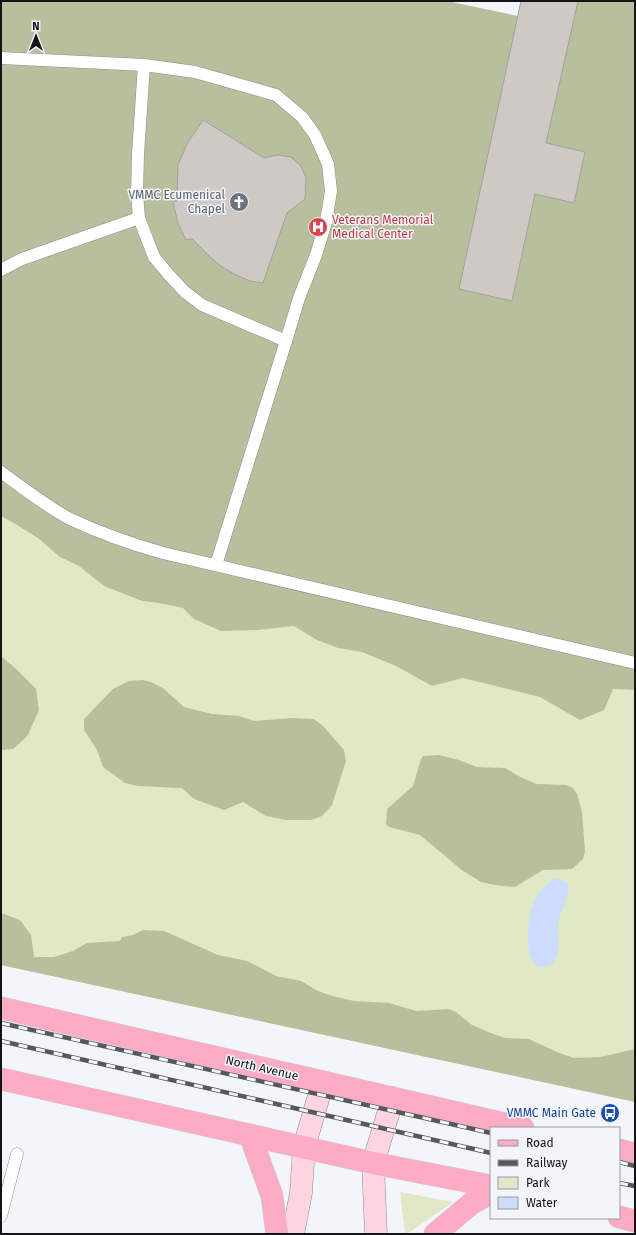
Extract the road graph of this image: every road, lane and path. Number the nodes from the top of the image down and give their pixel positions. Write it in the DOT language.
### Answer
graph roads {
  1 [pos="1,58"];
  2 [pos="144,65"];
  3 [pos="139,218"];
  4 [pos="1,270"];
  5 [pos="286,341"];
  6 [pos="1,472"];
  7 [pos="216,565"];
  8 [pos="635,663"];
  9 [pos="1,1008"];
  10 [pos="1,1079"];
  11 [pos="322,1082"];
  12 [pos="393,1098"];
  13 [pos="519,1127"];
  14 [pos="250,1135"];
  15 [pos="304,1147"];
  16 [pos="620,1150"];
  17 [pos="17,1154"];
  18 [pos="635,1154"];
  19 [pos="373,1163"];
  20 [pos="490,1186"];
  21 [pos="490,1194"];
  22 [pos="1,1216"];
  23 [pos="620,1217"];
  24 [pos="635,1221"];
  25 [pos="277,1234"];
  26 [pos="293,1234"];
  27 [pos="376,1234"];
  28 [pos="435,1234"];
  1 -- 2 [label="lane"];
  2 -- 3 [label="lane"];
  2 -- 5 [label="lane"];
  3 -- 4 [label="lane"];
  3 -- 5 [label="lane"];
  5 -- 7 [label="lane"];
  6 -- 7 [label="lane"];
  7 -- 8 [label="lane"];
  9 -- 11 [label="main road, North Avenue"];
  10 -- 14 [label="main road"];
  11 -- 12 [label="main road, North Avenue"];
  11 -- 15 [label="main road"];
  12 -- 13 [label="main road, North Avenue"];
  12 -- 19 [label="main road"];
  14 -- 15 [label="main road"];
  14 -- 25 [label="main road"];
  15 -- 19 [label="main road"];
  15 -- 26 [label="main road"];
  16 -- 18 [label="main road"];
  17 -- 22 [label="lane"];
  19 -- 20 [label="main road"];
  19 -- 27 [label="main road"];
  21 -- 28 [label="main road"];
  23 -- 24 [label="main road"];
}
